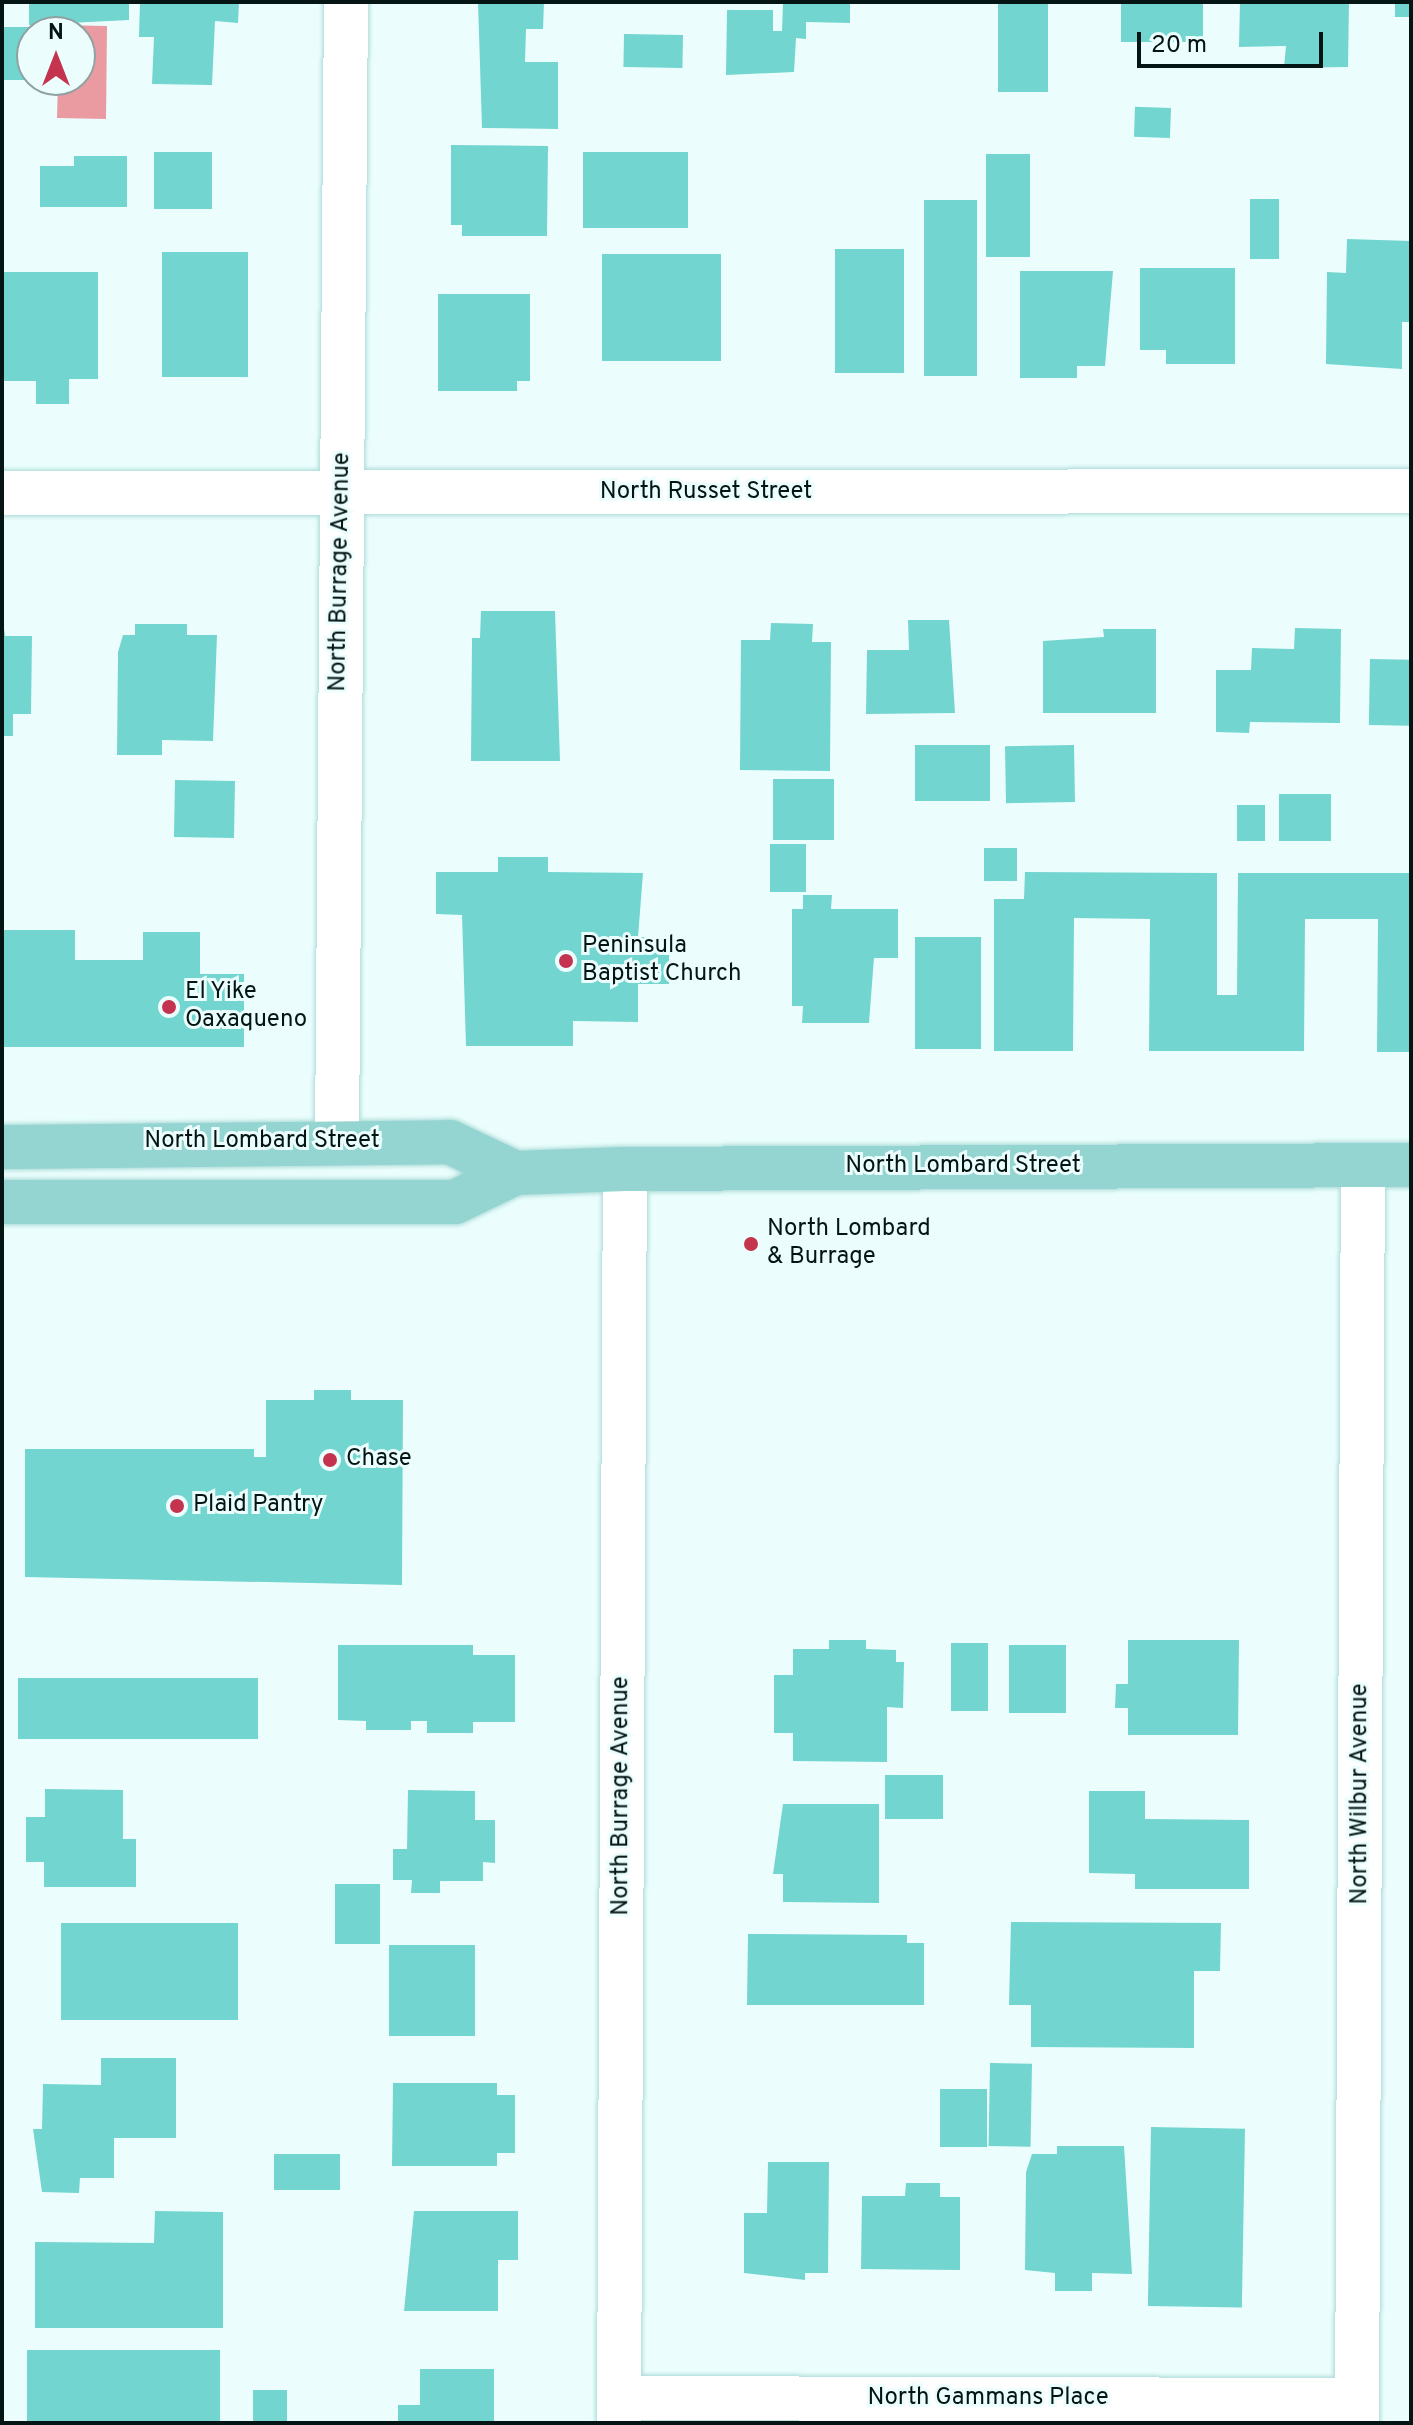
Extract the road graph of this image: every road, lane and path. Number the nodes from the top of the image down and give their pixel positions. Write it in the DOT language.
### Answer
graph roads {
  1 [pos="346,2"];
  2 [pos="1411,491"];
  3 [pos="2,493"];
  4 [pos="342,495"];
  5 [pos="337,1142"];
  6 [pos="2,1147"];
  7 [pos="1363,1165"];
  8 [pos="1411,1165"];
  9 [pos="625,1169"];
  10 [pos="515,1173"];
  11 [pos="2,1202"];
  12 [pos="619,2411"];
  13 [pos="1357,2412"];
  1 -- 4 [label="street, North Burrage Avenue"];
  2 -- 4 [label="street, North Russet Street"];
  3 -- 4 [label="street, North Russet Street"];
  4 -- 5 [label="street, North Burrage Avenue"];
  5 -- 6 [label="main road, North Lombard Street"];
  5 -- 10 [label="main road, North Lombard Street"];
  7 -- 8 [label="main road, North Lombard Street"];
  7 -- 9 [label="main road, North Lombard Street"];
  7 -- 13 [label="street, North Wilbur Avenue"];
  9 -- 10 [label="main road, North Lombard Street"];
  9 -- 12 [label="street, North Burrage Avenue"];
  10 -- 11 [label="main road, North Lombard Street"];
  12 -- 13 [label="street, North Gammans Place"];
}
